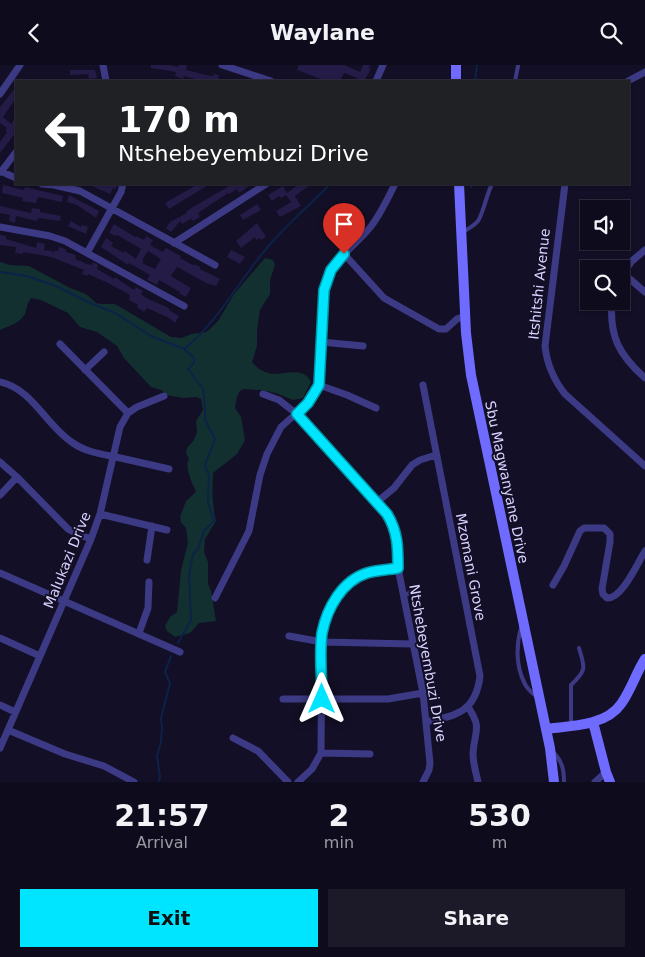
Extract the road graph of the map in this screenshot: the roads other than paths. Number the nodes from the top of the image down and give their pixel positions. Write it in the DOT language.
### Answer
graph roads {
  1 [pos="20,65"];
  2 [pos="103,65"];
  3 [pos="222,65"];
  4 [pos="382,65"];
  5 [pos="456,65"];
  6 [pos="518,66"];
  7 [pos="645,72"];
  8 [pos="106,80"];
  9 [pos="268,80"];
  10 [pos="376,80"];
  11 [pos="456,80"];
  12 [pos="515,80"];
  13 [pos="630,80"];
  14 [pos="0,93"];
  15 [pos="15,153"];
  16 [pos="0,171"];
  17 [pos="15,178"];
  18 [pos="59,185"];
  19 [pos="123,185"];
  20 [pos="264,185"];
  21 [pos="393,185"];
  22 [pos="459,185"];
  23 [pos="492,185"];
  24 [pos="565,185"];
  25 [pos="112,208"];
  26 [pos="0,227"];
  27 [pos="461,233"];
  28 [pos="174,243"];
  29 [pos="645,250"];
  30 [pos="87,253"];
  31 [pos="344,254"];
  32 [pos="630,264"];
  33 [pos="215,265"];
  34 [pos="630,281"];
  35 [pos="645,292"];
  36 [pos="184,306"];
  37 [pos="612,310"];
  38 [pos="465,316"];
  39 [pos="322,343"];
  40 [pos="60,344"];
  41 [pos="363,346"];
  42 [pos="104,352"];
  43 [pos="86,370"];
  44 [pos="645,378"];
  45 [pos="0,382"];
  46 [pos="319,385"];
  47 [pos="423,385"];
  48 [pos="263,394"];
  49 [pos="164,396"];
  50 [pos="376,409"];
  51 [pos="128,413"];
  52 [pos="297,414"];
  53 [pos="436,455"];
  54 [pos="112,456"];
  55 [pos="0,462"];
  56 [pos="645,466"];
  57 [pos="169,469"];
  58 [pos="17,477"];
  59 [pos="0,495"];
  60 [pos="377,502"];
  61 [pos="100,514"];
  62 [pos="152,526"];
  63 [pos="167,530"];
  64 [pos="91,539"];
  65 [pos="645,551"];
  66 [pos="147,560"];
  67 [pos="398,568"];
  68 [pos="0,573"];
  69 [pos="149,583"];
  70 [pos="553,585"];
  71 [pos="417,588"];
  72 [pos="404,596"];
  73 [pos="215,598"];
  74 [pos="65,602"];
  75 [pos="139,633"];
  76 [pos="289,636"];
  77 [pos="0,639"];
  78 [pos="322,641"];
  79 [pos="413,644"];
  80 [pos="579,648"];
  81 [pos="180,652"];
  82 [pos="40,656"];
  83 [pos="645,659"];
  84 [pos="423,693"];
  85 [pos="283,699"];
  86 [pos="322,699"];
  87 [pos="0,705"];
  88 [pos="468,707"];
  89 [pos="15,712"];
  90 [pos="426,722"];
  91 [pos="594,722"];
  92 [pos="571,725"];
  93 [pos="546,729"];
  94 [pos="8,730"];
  95 [pos="233,738"];
  96 [pos="0,748"];
  97 [pos="550,748"];
  98 [pos="321,753"];
  99 [pos="370,753"];
  100 [pos="606,772"];
  101 [pos="132,781"];
  102 [pos="288,782"];
  103 [pos="298,782"];
  104 [pos="423,782"];
  105 [pos="478,782"];
  106 [pos="554,782"];
  107 [pos="564,782"];
  108 [pos="595,782"];
  109 [pos="610,782"];
  1 -- 14 [label="street"];
  2 -- 8 [label="street"];
  3 -- 9 [label="street"];
  4 -- 10 [label="street"];
  5 -- 11 [label="main road"];
  6 -- 12 [label="lane"];
  7 -- 13 [label="street"];
  15 -- 16 [label="street"];
  16 -- 17 [label="street"];
  18 -- 25 [label="street"];
  19 -- 25 [label="street"];
  20 -- 28 [label="street"];
  21 -- 31 [label="street"];
  22 -- 27 [label="main road, Sbu Magwanyane Drive"];
  23 -- 27 [label="lane"];
  24 -- 56 [label="street, Itshitshi Avenue"];
  25 -- 28 [label="street"];
  25 -- 30 [label="street"];
  26 -- 30 [label="street"];
  27 -- 38 [label="main road, Sbu Magwanyane Drive"];
  28 -- 33 [label="street"];
  29 -- 32 [label="street"];
  30 -- 36 [label="street"];
  31 -- 38 [label="street"];
  31 -- 39 [label="street"];
  34 -- 35 [label="street"];
  37 -- 44 [label="street"];
  38 -- 93 [label="main road, Sbu Magwanyane Drive"];
  39 -- 41 [label="street"];
  39 -- 46 [label="street"];
  40 -- 43 [label="street"];
  42 -- 43 [label="street"];
  43 -- 51 [label="street"];
  45 -- 54 [label="street"];
  46 -- 50 [label="street"];
  46 -- 52 [label="street"];
  47 -- 53 [label="street, Mzomani Grove"];
  48 -- 52 [label="street, Ntshebeyembuzi Drive"];
  49 -- 51 [label="street"];
  51 -- 54 [label="street, Malukazi Drive"];
  52 -- 60 [label="street, Ntshebeyembuzi Drive"];
  52 -- 73 [label="street"];
  53 -- 60 [label="street"];
  53 -- 88 [label="street, Mzomani Grove"];
  54 -- 57 [label="street"];
  54 -- 61 [label="street, Malukazi Drive"];
  55 -- 58 [label="street"];
  58 -- 59 [label="street"];
  58 -- 64 [label="street"];
  60 -- 67 [label="street, Ntshebeyembuzi Drive"];
  61 -- 62 [label="street"];
  61 -- 64 [label="street, Malukazi Drive"];
  62 -- 63 [label="street"];
  62 -- 66 [label="street"];
  64 -- 74 [label="street, Malukazi Drive"];
  65 -- 70 [label="street"];
  67 -- 72 [label="street, Ntshebeyembuzi Drive"];
  67 -- 78 [label="street"];
  68 -- 74 [label="street"];
  69 -- 75 [label="street"];
  71 -- 72 [label="lane"];
  72 -- 79 [label="street, Ntshebeyembuzi Drive"];
  74 -- 75 [label="street"];
  74 -- 82 [label="street, Malukazi Drive"];
  75 -- 81 [label="street"];
  76 -- 78 [label="street"];
  77 -- 82 [label="street"];
  78 -- 79 [label="street"];
  78 -- 86 [label="street"];
  79 -- 84 [label="street, Ntshebeyembuzi Drive"];
  80 -- 92 [label="lane"];
  82 -- 89 [label="street, Malukazi Drive"];
  83 -- 91 [label="main road"];
  84 -- 86 [label="street"];
  84 -- 90 [label="street, Ntshebeyembuzi Drive"];
  85 -- 86 [label="street"];
  86 -- 98 [label="street"];
  87 -- 89 [label="street"];
  88 -- 90 [label="street"];
  88 -- 105 [label="street"];
  89 -- 94 [label="street, Malukazi Drive"];
  90 -- 104 [label="street, Ntshebeyembuzi Drive"];
  91 -- 92 [label="main road"];
  91 -- 100 [label="main road"];
  92 -- 93 [label="main road"];
  93 -- 97 [label="main road, Sbu Magwanyane Drive"];
  94 -- 96 [label="street, Malukazi Drive"];
  94 -- 101 [label="street"];
  95 -- 102 [label="street"];
  97 -- 106 [label="main road, Sbu Magwanyane Drive"];
  97 -- 107 [label="lane"];
  98 -- 99 [label="street"];
  98 -- 103 [label="street"];
  100 -- 108 [label="street"];
  100 -- 109 [label="main road"];
}
